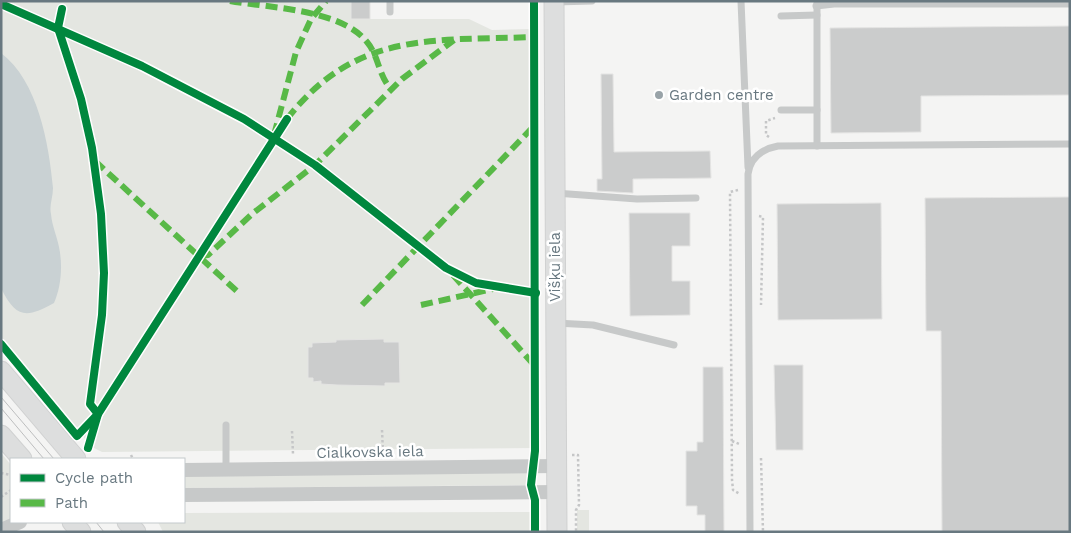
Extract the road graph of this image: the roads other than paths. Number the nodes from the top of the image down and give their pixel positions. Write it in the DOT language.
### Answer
graph roads {
  1 [pos="390,1"];
  2 [pos="592,1"];
  3 [pos="741,1"];
  4 [pos="554,2"];
  5 [pos="817,4"];
  6 [pos="1070,4"];
  7 [pos="390,12"];
  8 [pos="816,15"];
  9 [pos="781,16"];
  10 [pos="781,110"];
  11 [pos="817,110"];
  12 [pos="1070,144"];
  13 [pos="817,146"];
  14 [pos="748,174"];
  15 [pos="555,193"];
  16 [pos="696,198"];
  17 [pos="556,322"];
  18 [pos="674,345"];
  19 [pos="1,371"];
  20 [pos="226,425"];
  21 [pos="1,435"];
  22 [pos="21,458"];
  23 [pos="75,458"];
  24 [pos="557,466"];
  25 [pos="185,470"];
  26 [pos="226,470"];
  27 [pos="556,492"];
  28 [pos="185,495"];
  29 [pos="18,523"];
  30 [pos="2,530"];
  31 [pos="557,532"];
  32 [pos="750,532"];
  1 -- 7 [label="lane"];
  2 -- 4 [label="lane"];
  3 -- 14 [label="lane"];
  4 -- 15 [label="street, Višķu iela"];
  5 -- 6 [label="lane"];
  5 -- 8 [label="lane"];
  8 -- 9 [label="lane"];
  8 -- 11 [label="lane"];
  10 -- 11 [label="lane"];
  11 -- 13 [label="lane"];
  12 -- 13 [label="lane"];
  13 -- 14 [label="lane"];
  14 -- 32 [label="lane"];
  15 -- 16 [label="lane"];
  15 -- 17 [label="street, Višķu iela"];
  17 -- 18 [label="lane"];
  17 -- 24 [label="street, Višķu iela"];
  19 -- 23 [label="street"];
  20 -- 26 [label="lane"];
  21 -- 22 [label="street"];
  24 -- 26 [label="street, Cialkovska iela"];
  24 -- 27 [label="street, Višķu iela"];
  25 -- 26 [label="street, Cialkovska iela"];
  27 -- 28 [label="street"];
  27 -- 31 [label="street, Višķu iela"];
  29 -- 30 [label="street"];
}
